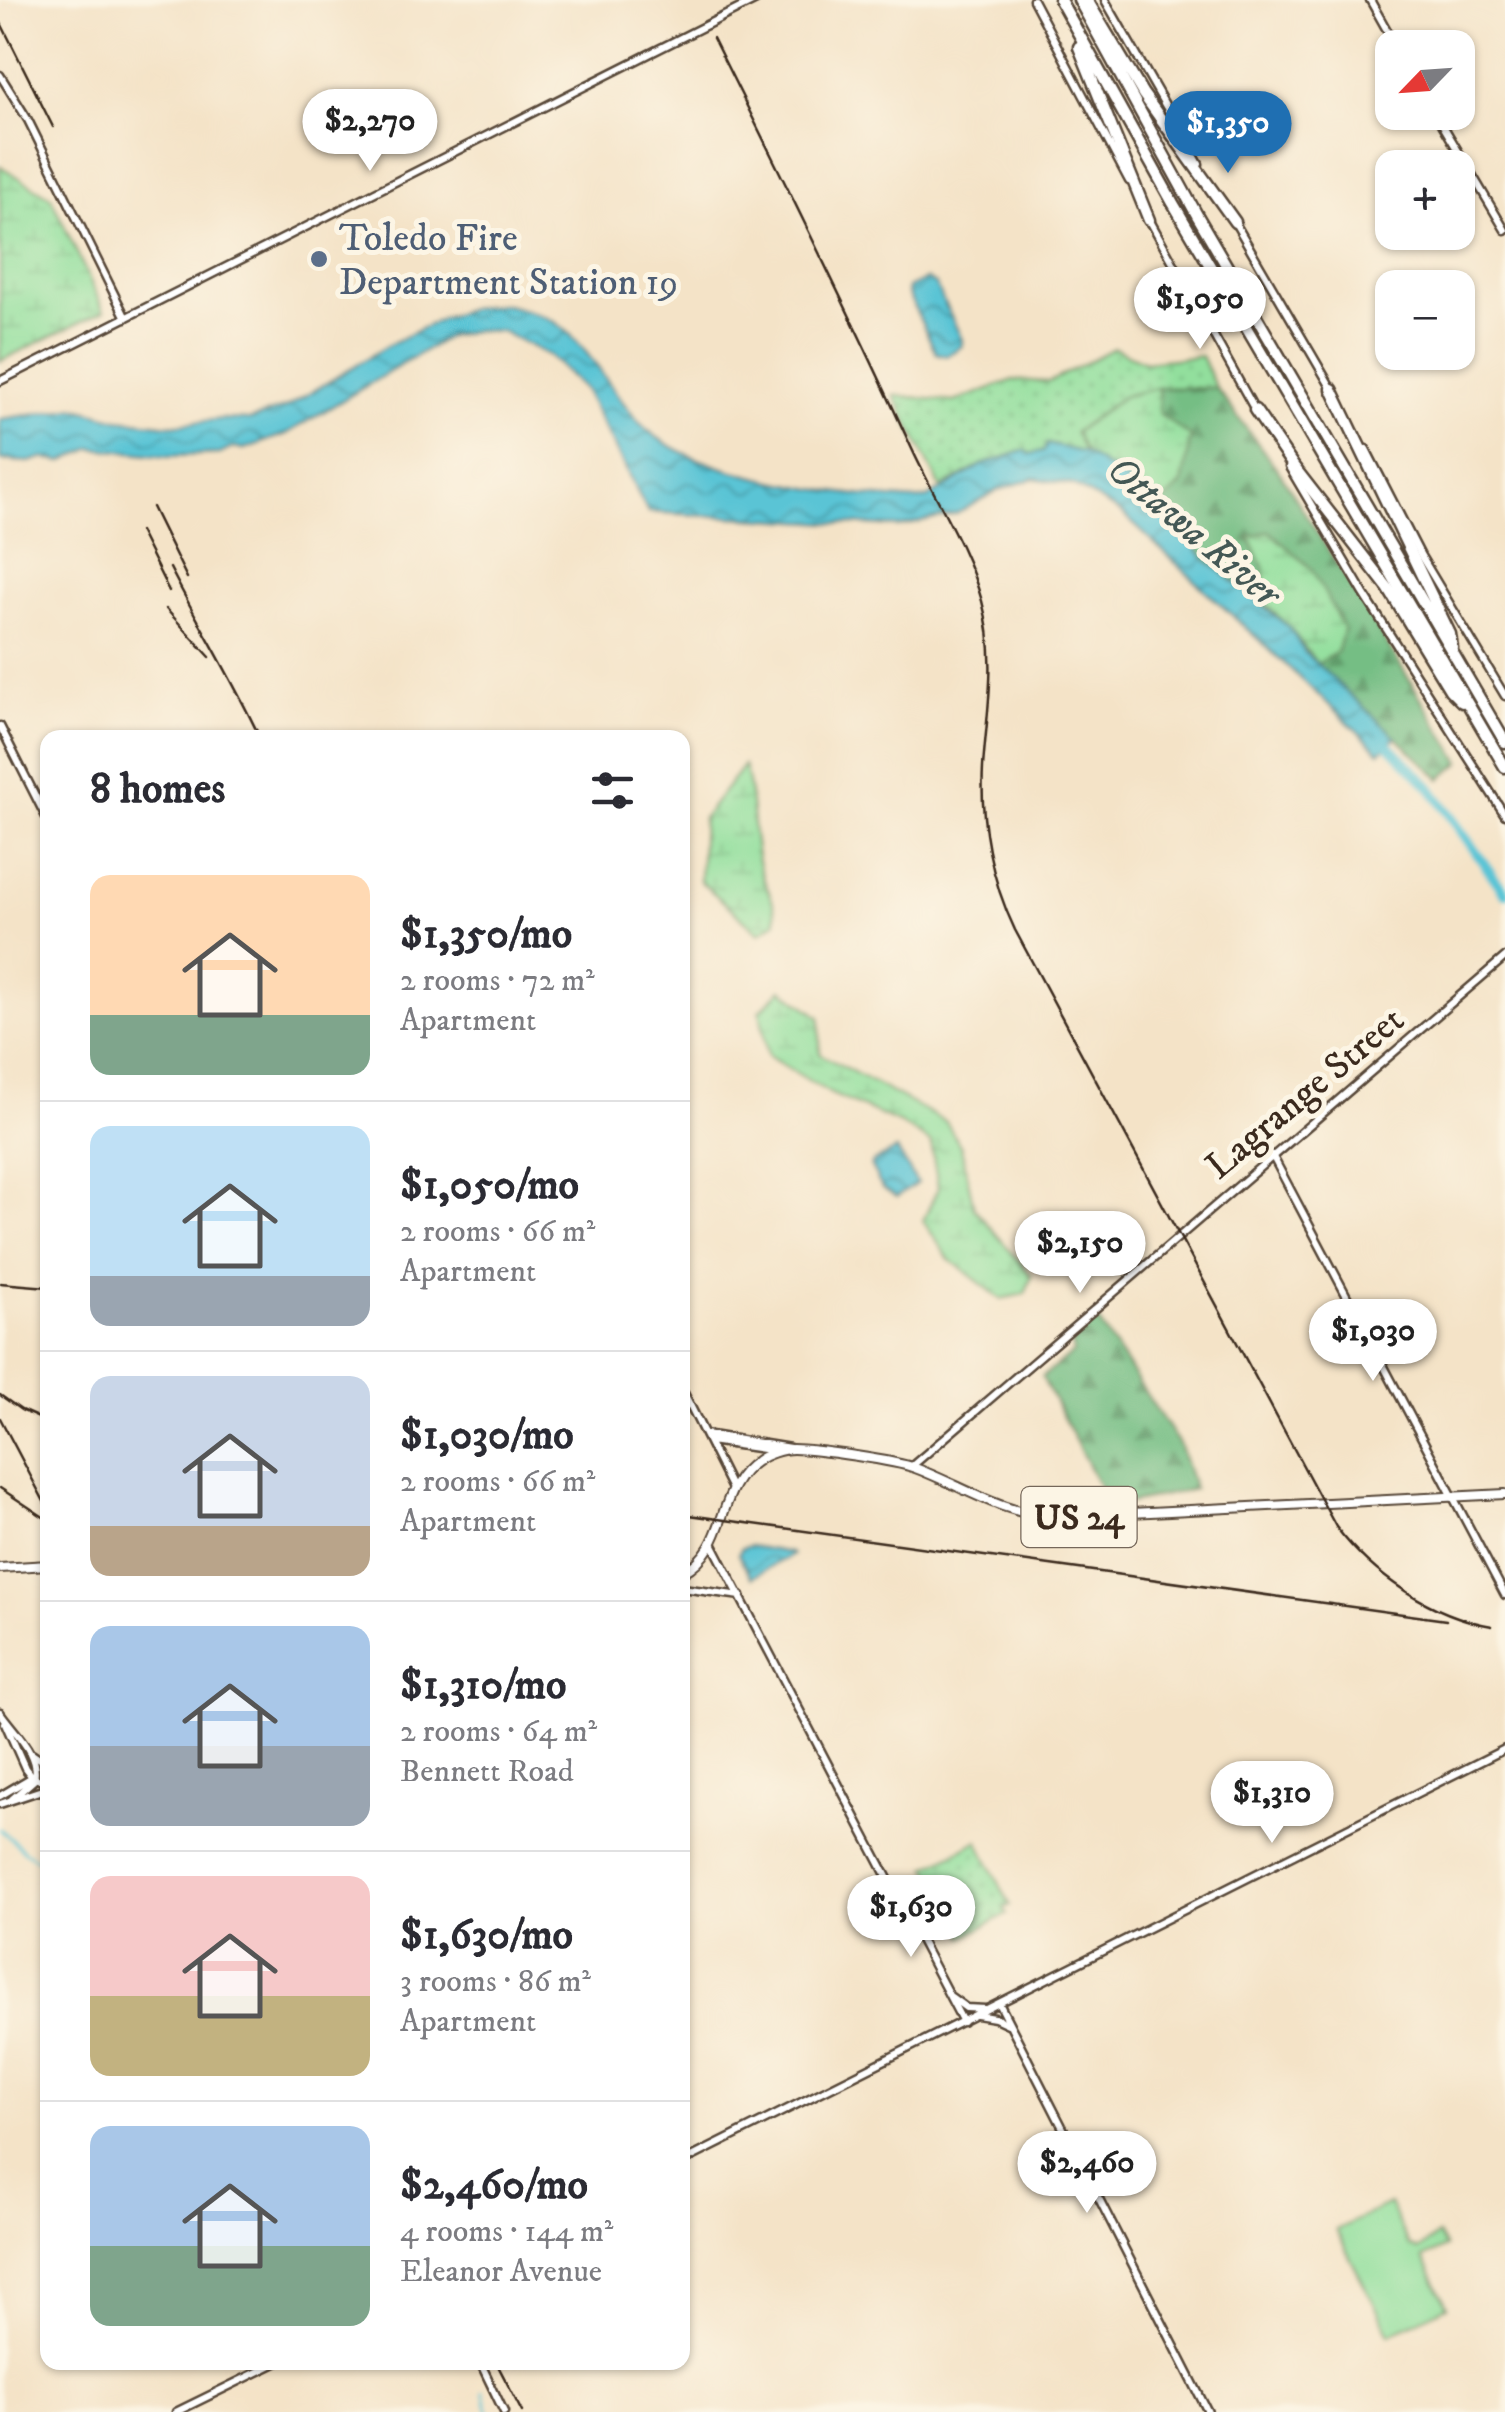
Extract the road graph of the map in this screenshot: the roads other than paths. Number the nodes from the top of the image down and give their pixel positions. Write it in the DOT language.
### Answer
graph roads {
  1 [pos="756,0"];
  2 [pos="1034,0"];
  3 [pos="1060,0"];
  4 [pos="1079,0"];
  5 [pos="1088,0"];
  6 [pos="1105,0"];
  7 [pos="1370,0"];
  8 [pos="1387,30"];
  9 [pos="0,75"];
  10 [pos="1446,130"];
  11 [pos="1149,220"];
  12 [pos="1235,222"];
  13 [pos="1505,230"];
  14 [pos="1276,290"];
  15 [pos="126,318"];
  16 [pos="1209,330"];
  17 [pos="0,381"];
  18 [pos="1332,389"];
  19 [pos="1255,410"];
  20 [pos="1454,654"];
  21 [pos="1505,696"];
  22 [pos="1472,711"];
  23 [pos="0,726"];
  24 [pos="1505,742"];
  25 [pos="1505,767"];
  26 [pos="40,805"];
  27 [pos="1505,814"];
  28 [pos="1505,957"];
  29 [pos="1272,1156"];
  30 [pos="690,1404"];
  31 [pos="707,1437"];
  32 [pos="791,1449"];
  33 [pos="780,1452"];
  34 [pos="912,1466"];
  35 [pos="732,1489"];
  36 [pos="1505,1494"];
  37 [pos="1453,1498"];
  38 [pos="713,1544"];
  39 [pos="40,1566"];
  40 [pos="0,1568"];
  41 [pos="690,1568"];
  42 [pos="690,1589"];
  43 [pos="1505,1595"];
  44 [pos="742,1596"];
  45 [pos="2,1714"];
  46 [pos="1505,1749"];
  47 [pos="29,1750"];
  48 [pos="40,1759"];
  49 [pos="40,1776"];
  50 [pos="34,1777"];
  51 [pos="40,1781"];
  52 [pos="40,1789"];
  53 [pos="0,1796"];
  54 [pos="12,1799"];
  55 [pos="0,1804"];
  56 [pos="949,1995"];
  57 [pos="995,2006"];
  58 [pos="976,2015"];
  59 [pos="963,2022"];
  60 [pos="1010,2026"];
  61 [pos="690,2158"];
  62 [pos="262,2370"];
  63 [pos="484,2370"];
  64 [pos="176,2412"];
  65 [pos="504,2412"];
  66 [pos="1208,2412"];
  1 -- 15 [label="street"];
  2 -- 11 [label="street"];
  3 -- 11 [label="highway"];
  3 -- 22 [label="highway"];
  4 -- 20 [label="highway"];
  5 -- 12 [label="highway"];
  6 -- 12 [label="street"];
  7 -- 8 [label="street"];
  9 -- 15 [label="street"];
  10 -- 13 [label="street"];
  11 -- 16 [label="street"];
  12 -- 14 [label="street"];
  14 -- 16 [label="street, bridge"];
  14 -- 18 [label="street"];
  15 -- 17 [label="street"];
  16 -- 19 [label="street"];
  18 -- 20 [label="highway"];
  18 -- 21 [label="street"];
  19 -- 22 [label="highway"];
  19 -- 27 [label="street"];
  20 -- 24 [label="highway"];
  22 -- 25 [label="highway"];
  23 -- 26 [label="street"];
  28 -- 29 [label="street, Lagrange Street"];
  29 -- 34 [label="street, Lagrange Street"];
  29 -- 37 [label="street"];
  30 -- 31 [label="street"];
  31 -- 32 [label="street"];
  31 -- 33 [label="street"];
  31 -- 35 [label="street"];
  32 -- 33 [label="main road, US 24"];
  32 -- 34 [label="main road, US 24"];
  33 -- 35 [label="main road, US 24"];
  34 -- 37 [label="main road, US 24"];
  35 -- 38 [label="main road, US 24"];
  36 -- 37 [label="main road, US 24"];
  37 -- 43 [label="street"];
  38 -- 41 [label="main road, US 24"];
  38 -- 44 [label="street"];
  39 -- 40 [label="main road"];
  42 -- 44 [label="street"];
  44 -- 56 [label="street"];
  45 -- 47 [label="street"];
  45 -- 50 [label="street"];
  46 -- 57 [label="street"];
  47 -- 48 [label="street"];
  47 -- 50 [label="street"];
  49 -- 50 [label="street"];
  50 -- 51 [label="street"];
  50 -- 53 [label="street"];
  50 -- 54 [label="street"];
  52 -- 54 [label="street"];
  54 -- 55 [label="street"];
  56 -- 57 [label="street"];
  56 -- 59 [label="street"];
  57 -- 58 [label="street"];
  57 -- 60 [label="street"];
  58 -- 59 [label="street"];
  58 -- 60 [label="street"];
  59 -- 61 [label="street"];
  60 -- 66 [label="street"];
  62 -- 64 [label="street"];
  63 -- 65 [label="street"];
}
